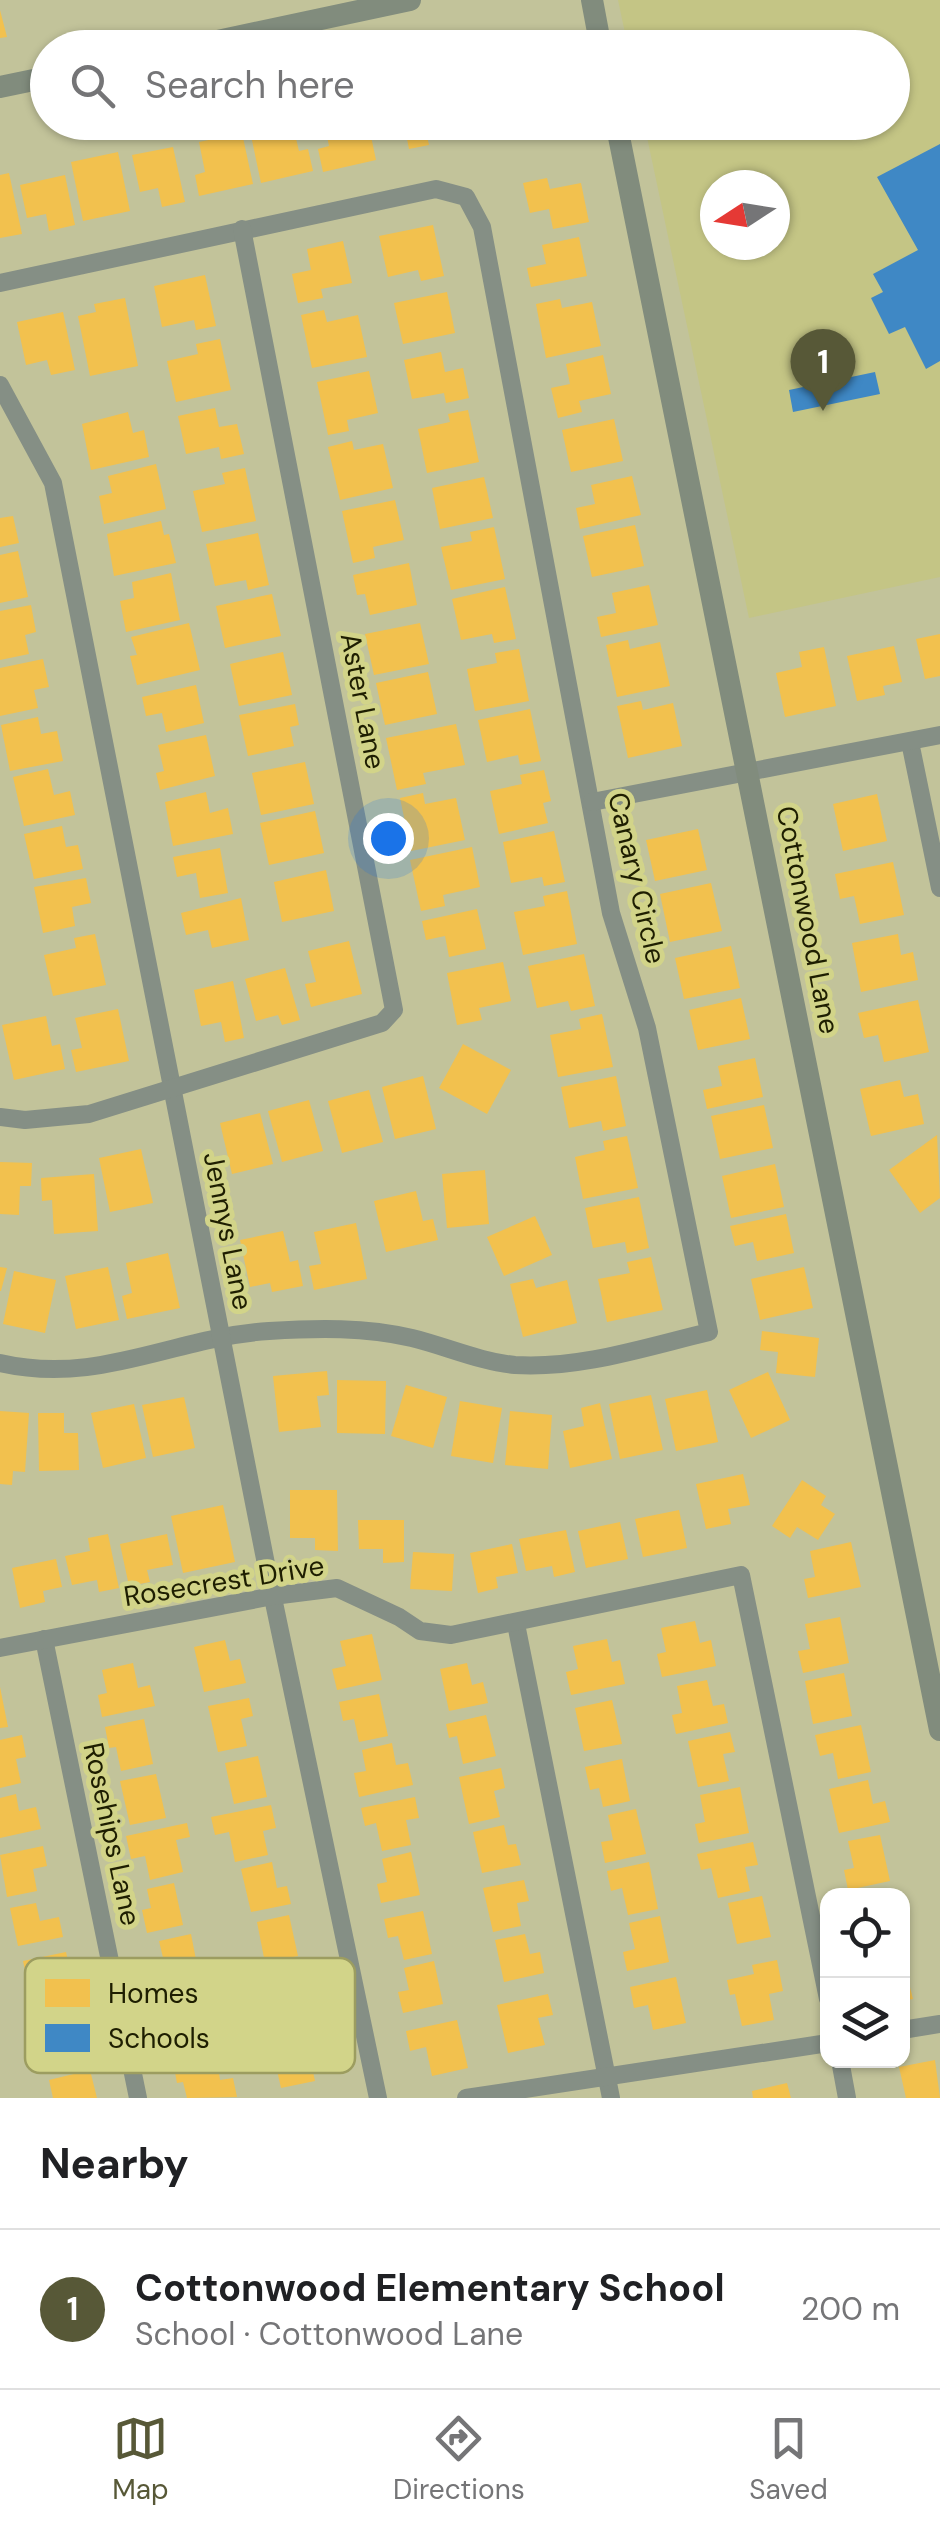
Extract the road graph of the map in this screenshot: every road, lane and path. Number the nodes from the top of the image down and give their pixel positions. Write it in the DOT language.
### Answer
graph roads {
  1 [pos="410,0"];
  2 [pos="592,0"];
  3 [pos="269,30"];
  4 [pos="598,30"];
  5 [pos="30,81"];
  6 [pos="0,87"];
  7 [pos="620,140"];
  8 [pos="242,229"];
  9 [pos="0,283"];
  10 [pos="0,385"];
  11 [pos="940,735"];
  12 [pos="910,742"];
  13 [pos="747,770"];
  14 [pos="592,802"];
  15 [pos="940,888"];
  16 [pos="173,1087"];
  17 [pos="0,1118"];
  18 [pos="221,1339"];
  19 [pos="0,1363"];
  20 [pos="273,1596"];
  21 [pos="516,1624"];
  22 [pos="44,1639"];
  23 [pos="0,1648"];
  24 [pos="940,1730"];
  25 [pos="109,1958"];
  26 [pos="349,1958"];
  27 [pos="824,1978"];
  28 [pos="355,1988"];
  29 [pos="940,2024"];
  30 [pos="910,2029"];
  31 [pos="820,2044"];
  32 [pos="841,2068"];
  33 [pos="133,2073"];
  34 [pos="606,2076"];
  35 [pos="138,2098"];
  36 [pos="378,2098"];
  37 [pos="466,2098"];
  38 [pos="611,2098"];
  39 [pos="847,2098"];
  1 -- 3 [label="main road"];
  2 -- 4 [label="main road"];
  5 -- 6 [label="main road"];
  7 -- 13 [label="main road, Cottonwood Lane"];
  8 -- 9 [label="street, Canary Circle"];
  8 -- 14 [label="street, Canary Circle"];
  8 -- 16 [label="street, Aster Lane"];
  10 -- 16 [label="street, Jennys Lane"];
  11 -- 12 [label="street"];
  12 -- 13 [label="street"];
  12 -- 15 [label="street"];
  13 -- 14 [label="street"];
  13 -- 24 [label="main road, Cottonwood Lane"];
  14 -- 18 [label="street, Canary Circle"];
  16 -- 17 [label="street"];
  16 -- 18 [label="street, Jennys Lane"];
  18 -- 19 [label="street, Canary Circle"];
  18 -- 20 [label="street, Jennys Lane"];
  20 -- 21 [label="street, Rosecrest Drive"];
  20 -- 22 [label="street, Rosecrest Drive"];
  20 -- 26 [label="street, Jennys Lane"];
  21 -- 27 [label="street, Rosecrest Drive"];
  21 -- 34 [label="street"];
  22 -- 23 [label="street, Rosecrest Drive"];
  22 -- 25 [label="street, Rosehips Lane"];
  28 -- 36 [label="street, Jennys Lane"];
  29 -- 30 [label="street"];
  31 -- 34 [label="street"];
  32 -- 39 [label="street"];
  33 -- 35 [label="street, Rosehips Lane"];
  34 -- 37 [label="street"];
  34 -- 38 [label="street"];
}
